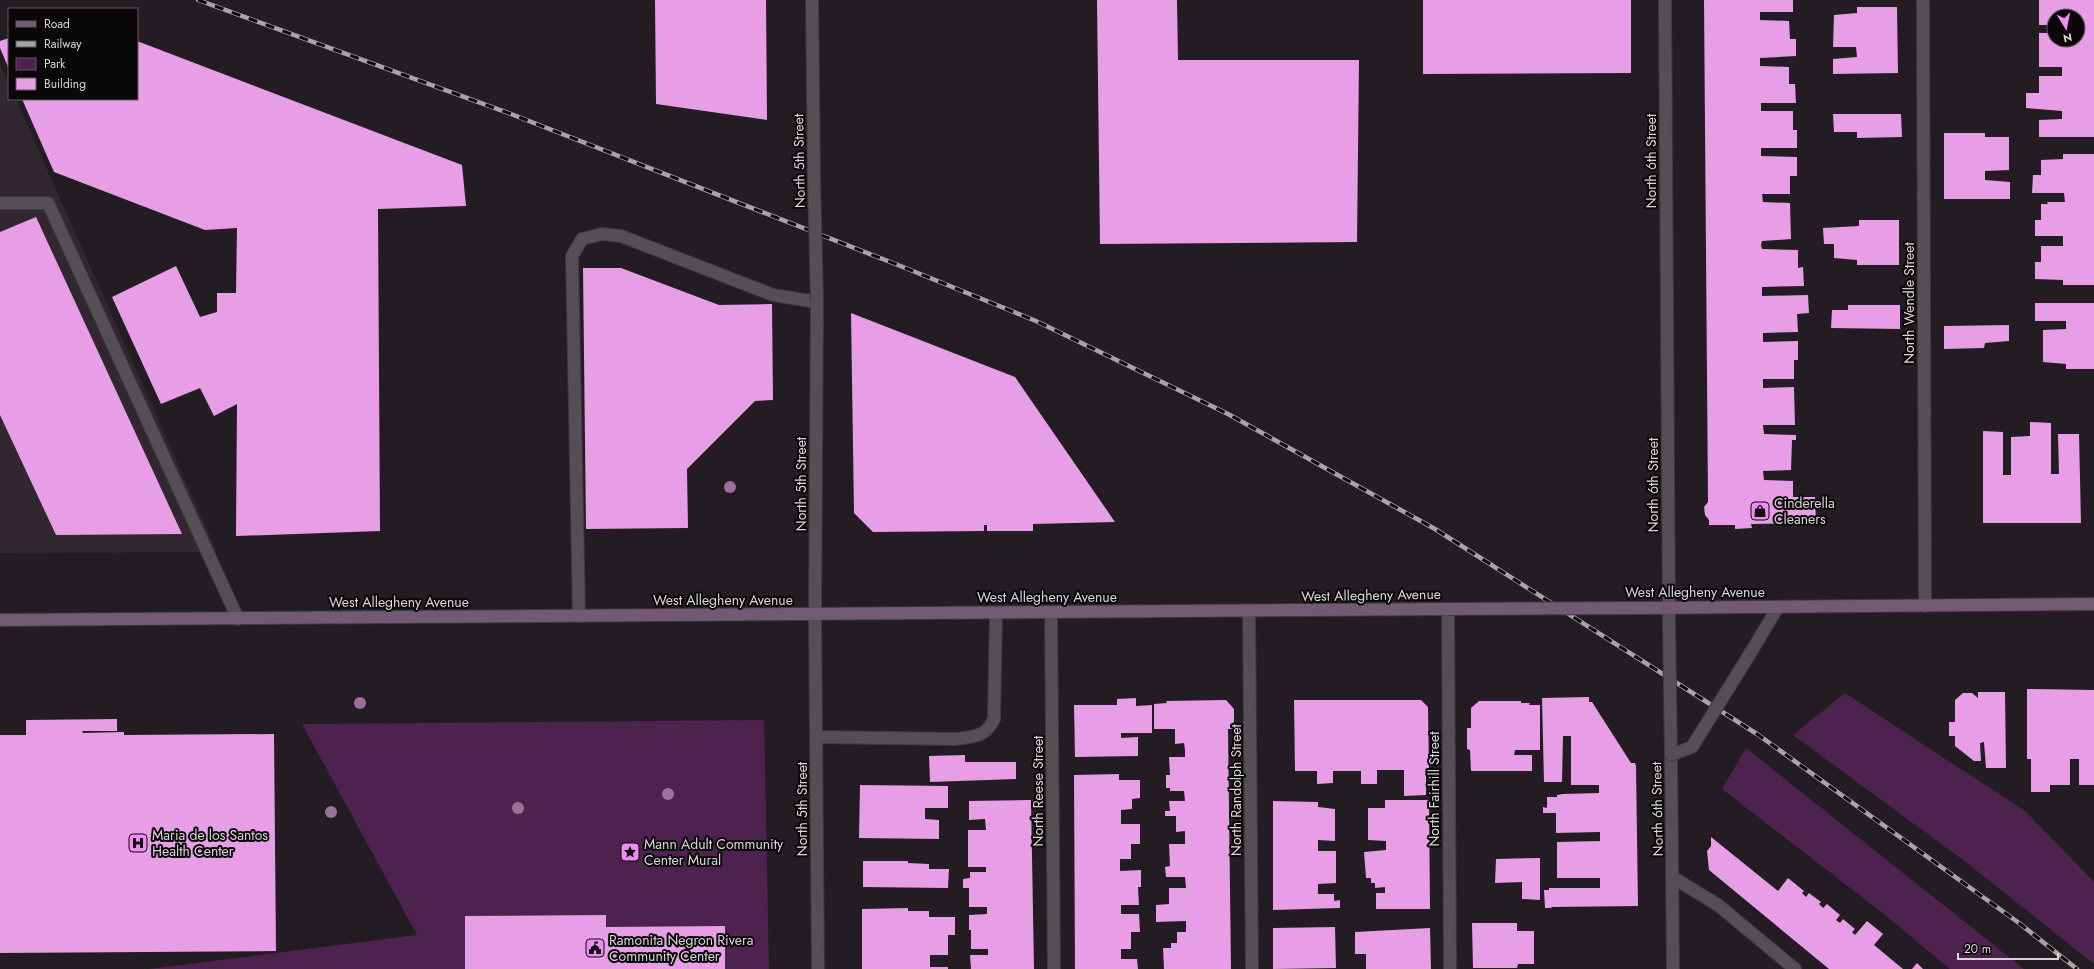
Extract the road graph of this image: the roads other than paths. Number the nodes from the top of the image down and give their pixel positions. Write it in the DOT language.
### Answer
graph roads {
  1 [pos="812,0"];
  2 [pos="1665,0"];
  3 [pos="1923,0"];
  4 [pos="0,203"];
  5 [pos="817,302"];
  6 [pos="2094,604"];
  7 [pos="1925,606"];
  8 [pos="1778,607"];
  9 [pos="1668,608"];
  10 [pos="1448,609"];
  11 [pos="1249,611"];
  12 [pos="1051,612"];
  13 [pos="996,613"];
  14 [pos="815,614"];
  15 [pos="579,616"];
  16 [pos="238,619"];
  17 [pos="0,620"];
  18 [pos="816,737"];
  19 [pos="1671,755"];
  20 [pos="1672,877"];
  21 [pos="818,969"];
  22 [pos="1054,969"];
  23 [pos="1252,969"];
  24 [pos="1450,969"];
  25 [pos="1673,969"];
  26 [pos="1795,969"];
  1 -- 5 [label="street, North 5th Street, bridge"];
  2 -- 9 [label="street, North 6th Street"];
  3 -- 7 [label="street, North Wendle Street"];
  4 -- 16 [label="street"];
  5 -- 14 [label="street, North 5th Street"];
  5 -- 15 [label="street"];
  6 -- 7 [label="main road, West Allegheny Avenue"];
  7 -- 8 [label="main road, West Allegheny Avenue"];
  8 -- 9 [label="main road, West Allegheny Avenue"];
  8 -- 19 [label="street, bridge"];
  9 -- 10 [label="main road, West Allegheny Avenue, bridge"];
  9 -- 19 [label="street, North 6th Street, bridge"];
  10 -- 11 [label="main road, West Allegheny Avenue"];
  10 -- 24 [label="street, North Fairhill Street"];
  11 -- 12 [label="main road, West Allegheny Avenue"];
  11 -- 23 [label="street, North Randolph Street"];
  12 -- 13 [label="main road, West Allegheny Avenue"];
  12 -- 22 [label="street, North Reese Street"];
  13 -- 14 [label="main road, West Allegheny Avenue"];
  13 -- 18 [label="street"];
  14 -- 15 [label="main road, West Allegheny Avenue"];
  14 -- 18 [label="street, North 5th Street"];
  15 -- 16 [label="main road, West Allegheny Avenue"];
  16 -- 17 [label="main road, West Allegheny Avenue"];
  18 -- 21 [label="street, North 5th Street"];
  19 -- 20 [label="street, North 6th Street"];
  20 -- 25 [label="street, North 6th Street"];
  20 -- 26 [label="street"];
}
